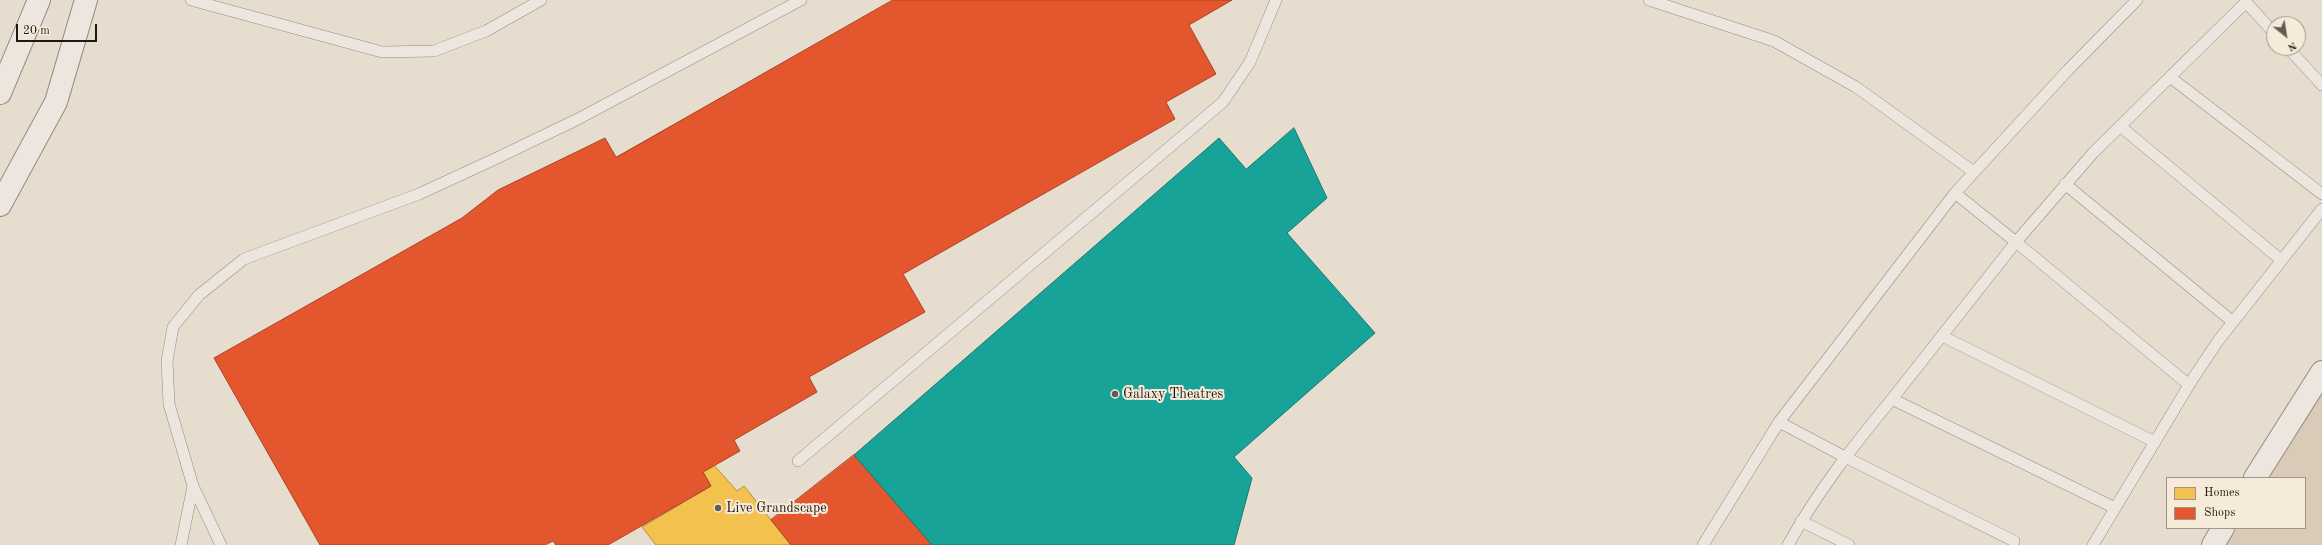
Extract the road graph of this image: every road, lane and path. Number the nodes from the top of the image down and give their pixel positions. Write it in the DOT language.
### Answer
graph roads {
  1 [pos="39,0"];
  2 [pos="86,0"];
  3 [pos="191,0"];
  4 [pos="541,0"];
  5 [pos="801,0"];
  6 [pos="1649,0"];
  7 [pos="2137,0"];
  8 [pos="1279,1"];
  9 [pos="2246,1"];
  10 [pos="2266,23"];
  11 [pos="2295,56"];
  12 [pos="2170,77"];
  13 [pos="2322,85"];
  14 [pos="0,93"];
  15 [pos="2120,126"];
  16 [pos="1974,172"];
  17 [pos="2065,184"];
  18 [pos="1955,193"];
  19 [pos="2322,194"];
  20 [pos="0,205"];
  21 [pos="2322,209"];
  22 [pos="2016,242"];
  23 [pos="2280,260"];
  24 [pos="2233,322"];
  25 [pos="1942,336"];
  26 [pos="2322,372"];
  27 [pos="2188,385"];
  28 [pos="1892,398"];
  29 [pos="1779,422"];
  30 [pos="2155,442"];
  31 [pos="1845,457"];
  32 [pos="798,461"];
  33 [pos="2256,477"];
  34 [pos="193,486"];
  35 [pos="2115,508"];
  36 [pos="1801,521"];
  37 [pos="2223,529"];
  38 [pos="2014,541"];
  39 [pos="181,545"];
  40 [pos="221,545"];
  41 [pos="1703,545"];
  42 [pos="1788,545"];
  43 [pos="1849,545"];
  44 [pos="2093,545"];
  45 [pos="2213,545"];
  1 -- 14 [label="street"];
  2 -- 20 [label="street"];
  3 -- 4 [label="lane"];
  5 -- 34 [label="lane"];
  6 -- 16 [label="lane"];
  7 -- 16 [label="lane"];
  8 -- 32 [label="lane"];
  9 -- 10 [label="lane"];
  9 -- 12 [label="lane"];
  11 -- 13 [label="lane"];
  12 -- 15 [label="lane"];
  12 -- 19 [label="lane"];
  15 -- 17 [label="lane"];
  15 -- 23 [label="lane"];
  16 -- 18 [label="lane"];
  17 -- 22 [label="lane"];
  17 -- 24 [label="lane"];
  18 -- 22 [label="lane"];
  18 -- 29 [label="lane"];
  21 -- 23 [label="lane"];
  22 -- 25 [label="lane"];
  22 -- 27 [label="lane"];
  23 -- 24 [label="lane"];
  24 -- 27 [label="lane"];
  25 -- 28 [label="lane"];
  25 -- 30 [label="lane"];
  26 -- 33 [label="street"];
  27 -- 30 [label="lane"];
  28 -- 31 [label="lane"];
  28 -- 35 [label="lane"];
  29 -- 31 [label="lane"];
  29 -- 41 [label="lane"];
  30 -- 35 [label="lane"];
  31 -- 36 [label="lane"];
  31 -- 38 [label="lane"];
  34 -- 39 [label="lane"];
  34 -- 40 [label="lane"];
  35 -- 44 [label="lane"];
  36 -- 42 [label="lane"];
  36 -- 43 [label="lane"];
  37 -- 45 [label="street"];
}
